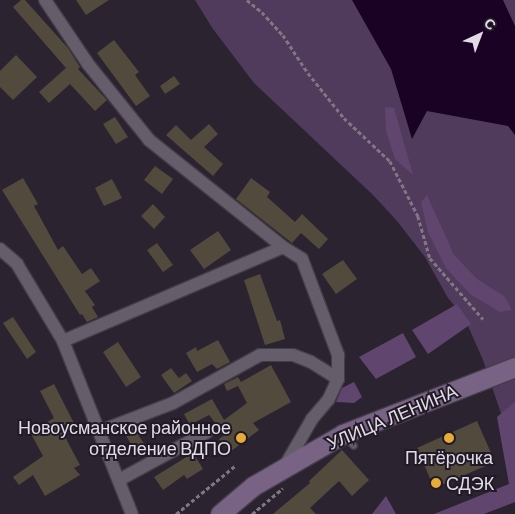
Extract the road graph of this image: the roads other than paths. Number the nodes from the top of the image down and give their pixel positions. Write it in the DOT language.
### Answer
graph roads {
  1 [pos="45,0"];
  2 [pos="283,247"];
  3 [pos="0,249"];
  4 [pos="63,341"];
  5 [pos="515,367"];
  6 [pos="338,379"];
  7 [pos="100,431"];
  8 [pos="208,432"];
  9 [pos="284,467"];
  10 [pos="119,480"];
  11 [pos="132,514"];
  12 [pos="220,514"];
  1 -- 2 [label="street"];
  2 -- 4 [label="street"];
  2 -- 6 [label="street"];
  3 -- 4 [label="street"];
  4 -- 7 [label="street"];
  5 -- 9 [label="main road, УЛИЦА ЛЕНИНА"];
  6 -- 7 [label="street"];
  6 -- 9 [label="street"];
  7 -- 10 [label="street"];
  8 -- 10 [label="street"];
  9 -- 12 [label="main road, УЛИЦА ЛЕНИНА"];
  10 -- 11 [label="street"];
}
